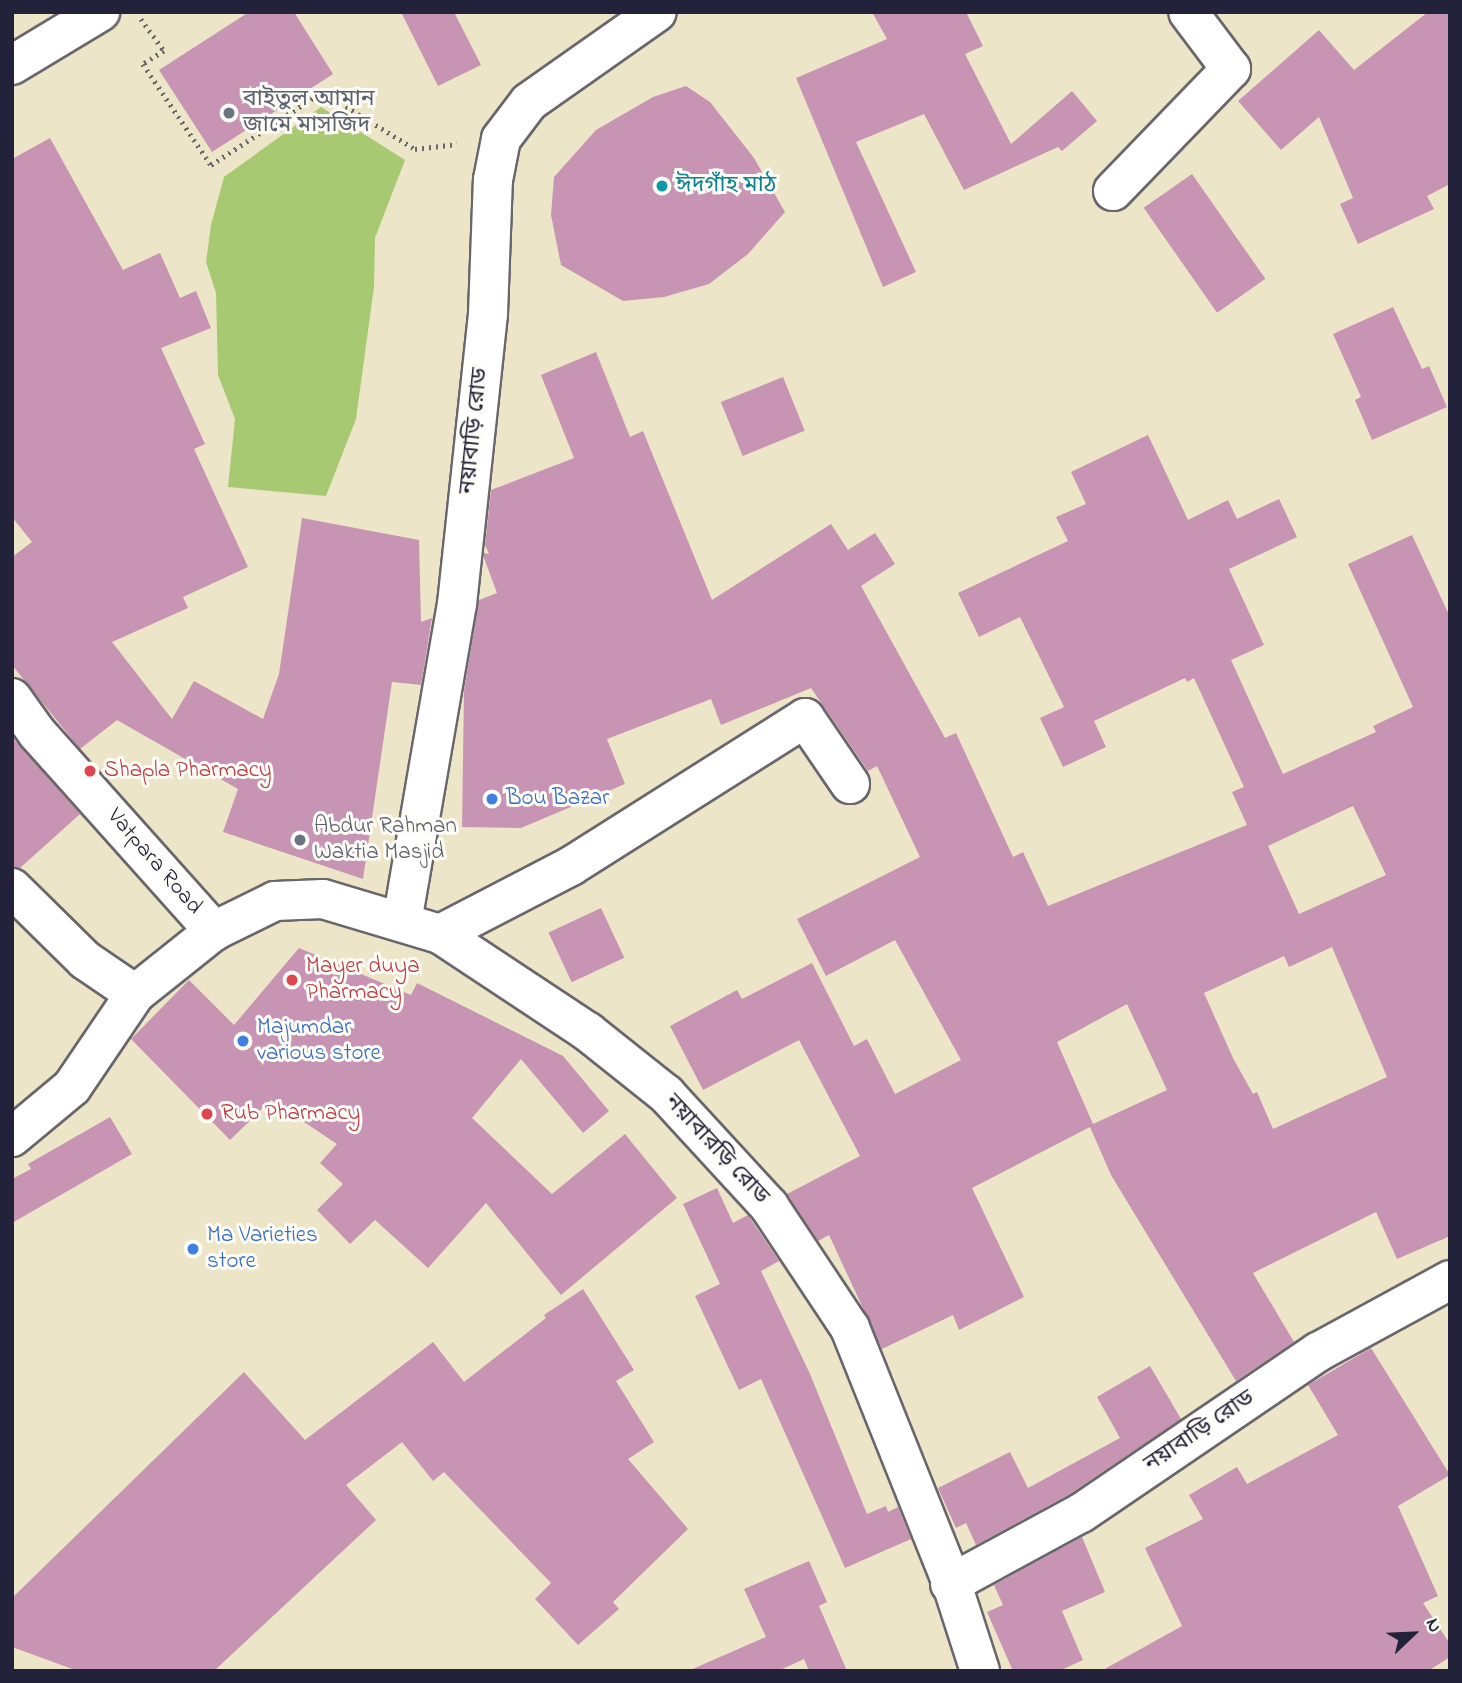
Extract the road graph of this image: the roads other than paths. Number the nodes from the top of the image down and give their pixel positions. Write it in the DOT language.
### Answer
graph roads {
  1 [pos="100,12"];
  2 [pos="657,12"];
  3 [pos="1188,12"];
  4 [pos="12,65"];
  5 [pos="1113,191"];
  6 [pos="12,698"];
  7 [pos="850,784"];
  8 [pos="12,888"];
  9 [pos="402,922"];
  10 [pos="214,931"];
  11 [pos="440,934"];
  12 [pos="135,994"];
  13 [pos="12,1137"];
  14 [pos="1450,1280"];
  15 [pos="950,1584"];
  16 [pos="969,1666"];
  1 -- 4 [label="street"];
  2 -- 9 [label="street, নয়াবাড়ি রোড"];
  3 -- 5 [label="street"];
  6 -- 10 [label="street, Vatpara Road"];
  7 -- 11 [label="street"];
  8 -- 12 [label="street"];
  9 -- 10 [label="street, নয়াবারড়ি রোড"];
  9 -- 11 [label="street, নয়াবারড়ি রোড"];
  10 -- 12 [label="street"];
  11 -- 15 [label="street, নয়াবারড়ি রোড"];
  12 -- 13 [label="street"];
  14 -- 15 [label="street, নয়াবাড়ি রোড"];
  15 -- 16 [label="street, নয়াবারড়ি রোড"];
}
